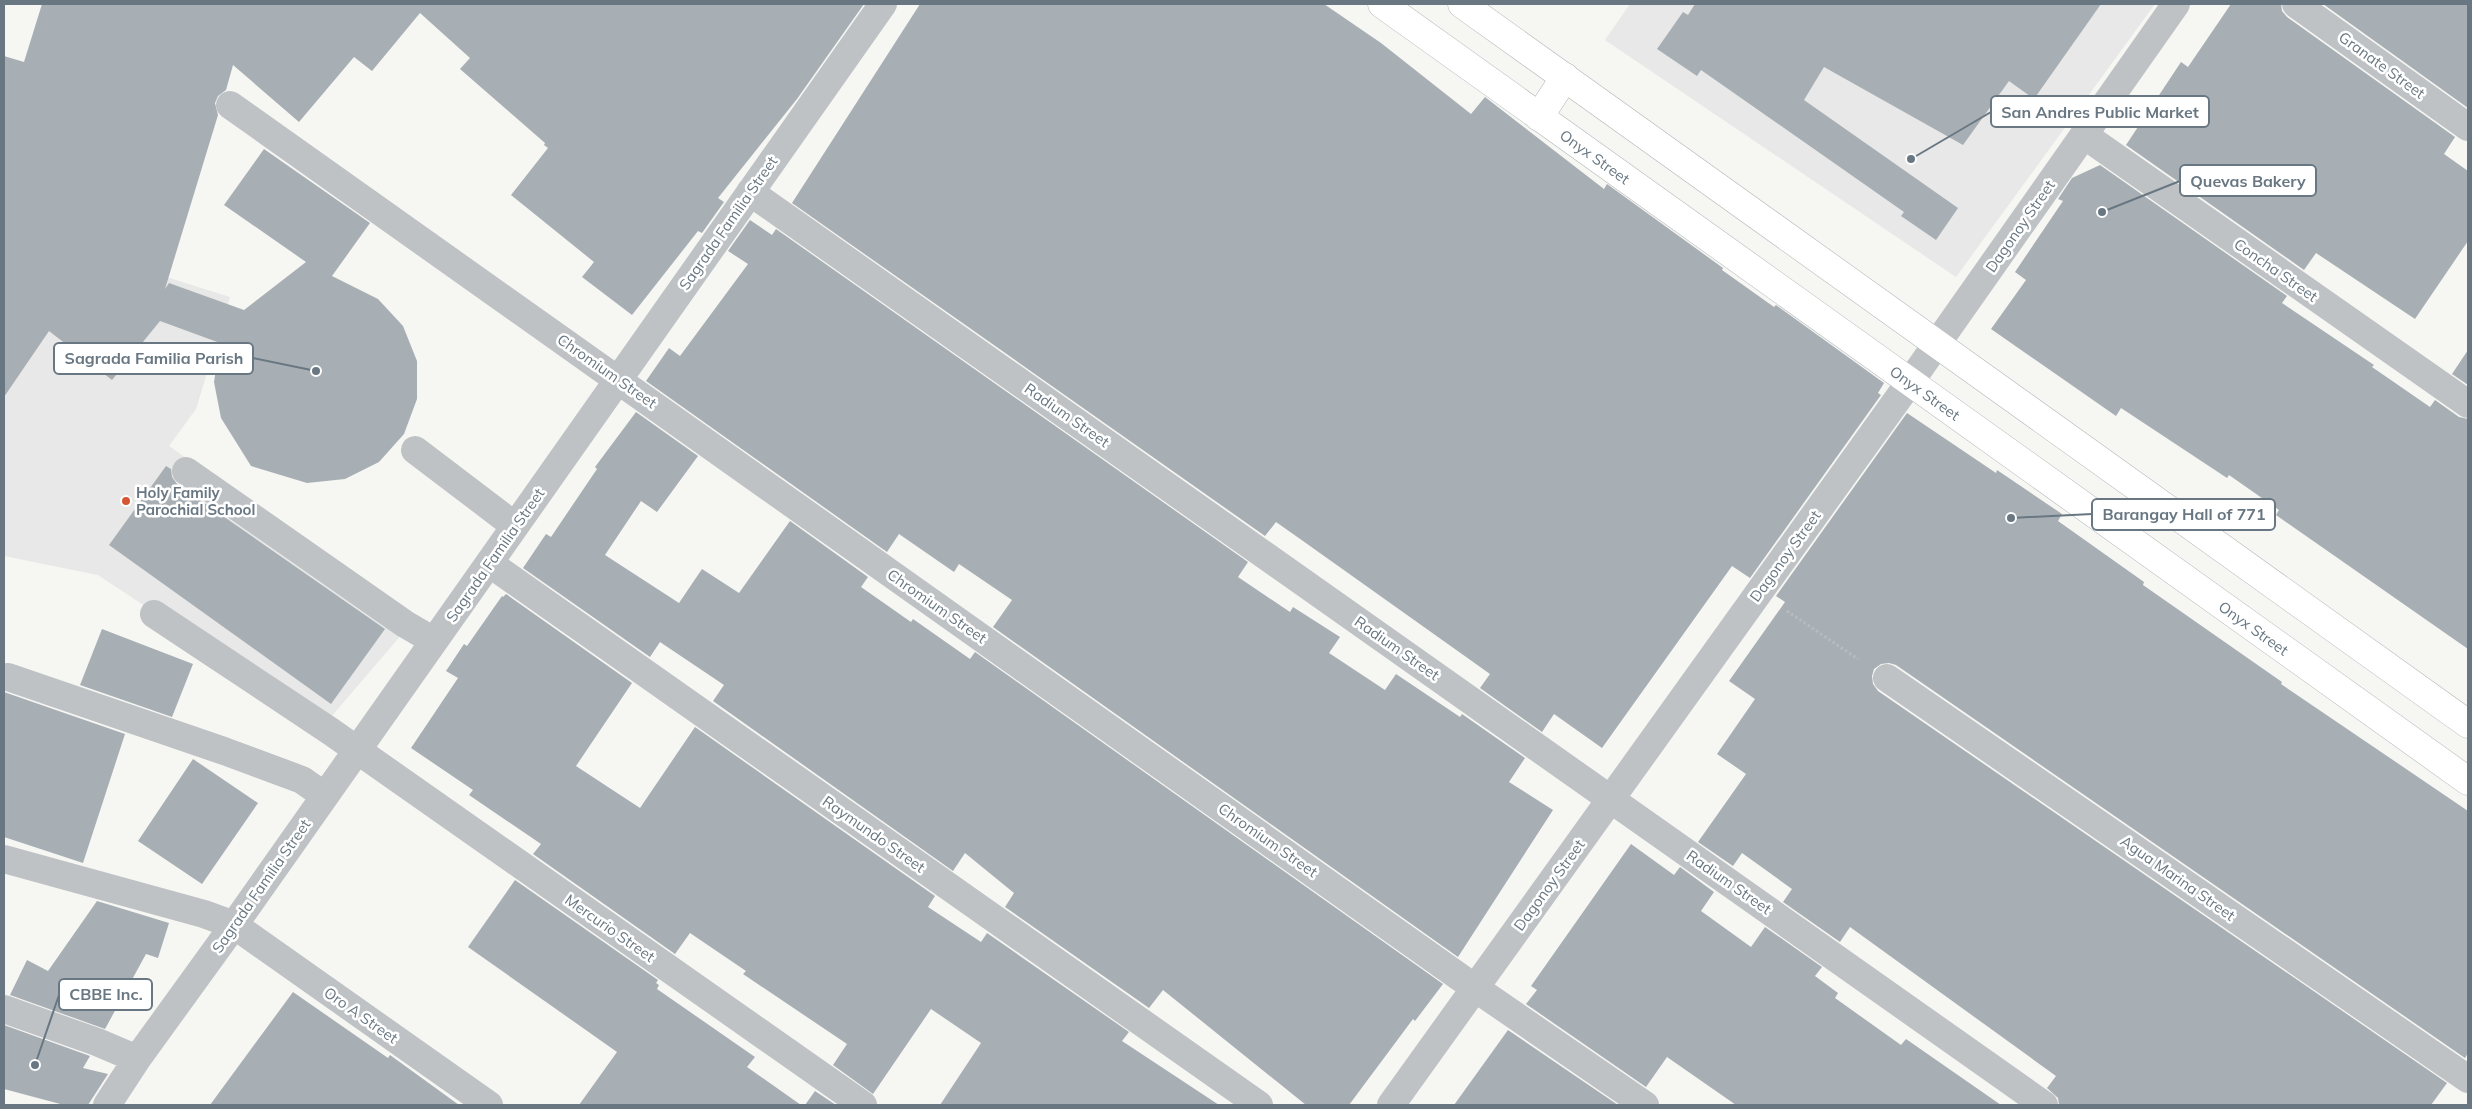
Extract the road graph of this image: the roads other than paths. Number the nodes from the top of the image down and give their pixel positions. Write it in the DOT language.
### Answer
graph roads {
  1 [pos="883,4"];
  2 [pos="1382,4"];
  3 [pos="1462,4"];
  4 [pos="2176,4"];
  5 [pos="2296,4"];
  6 [pos="1565,77"];
  7 [pos="230,105"];
  8 [pos="1539,117"];
  9 [pos="2468,127"];
  10 [pos="2084,135"];
  11 [pos="750,192"];
  12 [pos="1937,344"];
  13 [pos="618,379"];
  14 [pos="1910,382"];
  15 [pos="2468,404"];
  16 [pos="415,450"];
  17 [pos="186,471"];
  18 [pos="515,526"];
  19 [pos="489,564"];
  20 [pos="154,614"];
  21 [pos="434,641"];
  22 [pos="8,676"];
  23 [pos="1887,678"];
  24 [pos="2468,724"];
  25 [pos="357,751"];
  26 [pos="2468,781"];
  27 [pos="325,796"];
  28 [pos="1611,799"];
  29 [pos="4,859"];
  30 [pos="234,925"];
  31 [pos="1475,988"];
  32 [pos="4,1009"];
  33 [pos="137,1060"];
  34 [pos="2468,1079"];
  35 [pos="107,1105"];
  36 [pos="488,1105"];
  37 [pos="863,1105"];
  38 [pos="1259,1105"];
  39 [pos="1391,1105"];
  40 [pos="1645,1105"];
  41 [pos="2044,1105"];
  1 -- 11 [label="street, Sagrada Familia Street"];
  2 -- 8 [label="main road, Onyx Street"];
  3 -- 6 [label="main road"];
  4 -- 10 [label="street, Dagonoy Street"];
  5 -- 9 [label="street, Granate Street"];
  6 -- 8 [label="main road"];
  6 -- 12 [label="main road"];
  7 -- 13 [label="street, Chromium Street"];
  8 -- 14 [label="main road, Onyx Street"];
  10 -- 12 [label="street, Dagonoy Street"];
  10 -- 15 [label="street, Concha Street"];
  11 -- 13 [label="street, Sagrada Familia Street"];
  11 -- 28 [label="street, Radium Street"];
  12 -- 14 [label="street, Dagonoy Street"];
  12 -- 24 [label="main road"];
  13 -- 18 [label="street, Sagrada Familia Street"];
  13 -- 31 [label="street, Chromium Street"];
  14 -- 26 [label="main road, Onyx Street"];
  14 -- 28 [label="street, Dagonoy Street"];
  16 -- 18 [label="street"];
  17 -- 21 [label="street"];
  18 -- 19 [label="street, Sagrada Familia Street"];
  19 -- 21 [label="street, Sagrada Familia Street"];
  19 -- 38 [label="street, Raymundo Street"];
  20 -- 25 [label="street, Mercurio Street"];
  21 -- 25 [label="street, Sagrada Familia Street"];
  22 -- 27 [label="street"];
  23 -- 34 [label="street, Agua Marina Street"];
  25 -- 27 [label="street, Sagrada Familia Street"];
  25 -- 37 [label="street, Mercurio Street"];
  27 -- 30 [label="street, Sagrada Familia Street"];
  28 -- 31 [label="street, Dagonoy Street"];
  28 -- 41 [label="street, Radium Street"];
  29 -- 30 [label="street, Oro A Street"];
  30 -- 33 [label="street, Sagrada Familia Street"];
  30 -- 36 [label="street, Oro A Street"];
  31 -- 39 [label="street, Dagonoy Street"];
  31 -- 40 [label="street, Chromium Street"];
  32 -- 33 [label="street"];
  33 -- 35 [label="street, Sagrada Familia Street"];
}
